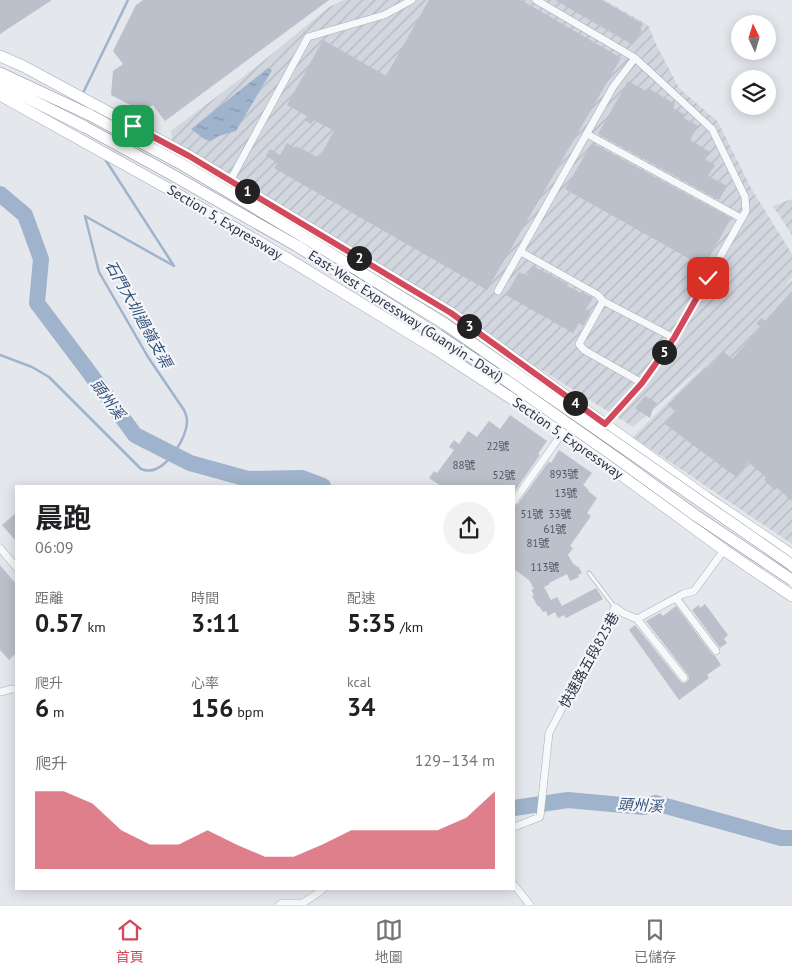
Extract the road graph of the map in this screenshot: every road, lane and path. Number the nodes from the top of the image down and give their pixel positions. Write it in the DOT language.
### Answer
graph roads {
  1 [pos="412,0"];
  2 [pos="536,0"];
  3 [pos="0,56"];
  4 [pos="635,58"];
  5 [pos="0,73"];
  6 [pos="0,84"];
  7 [pos="0,95"];
  8 [pos="587,134"];
  9 [pos="230,181"];
  10 [pos="741,218"];
  11 [pos="520,252"];
  12 [pos="498,291"];
  13 [pos="603,301"];
  14 [pos="674,338"];
  15 [pos="642,383"];
  16 [pos="605,424"];
  17 [pos="563,432"];
  18 [pos="515,500"];
  19 [pos="0,548"];
  20 [pos="724,550"];
  21 [pos="792,555"];
  22 [pos="15,565"];
  23 [pos="792,565"];
  24 [pos="589,573"];
  25 [pos="792,580"];
  26 [pos="792,596"];
  27 [pos="676,598"];
  28 [pos="614,607"];
  29 [pos="637,619"];
  30 [pos="716,651"];
  31 [pos="684,678"];
  32 [pos="15,689"];
  33 [pos="0,692"];
  34 [pos="515,826"];
  35 [pos="515,886"];
  36 [pos="322,890"];
  37 [pos="279,905"];
  38 [pos="530,905"];
  1 -- 9 [label="street"];
  2 -- 4 [label="street"];
  3 -- 9 [label="main road"];
  4 -- 8 [label="street"];
  4 -- 10 [label="street"];
  5 -- 23 [label="main road, East-West Expressway (Guanyin - Daxi), bridge"];
  6 -- 25 [label="main road, East-West Expressway (Guanyin - Daxi), bridge"];
  7 -- 17 [label="main road, Section 5, Expressway"];
  8 -- 10 [label="street"];
  8 -- 11 [label="street"];
  9 -- 16 [label="main road"];
  10 -- 14 [label="street"];
  11 -- 12 [label="street"];
  11 -- 13 [label="street"];
  13 -- 14 [label="street"];
  13 -- 15 [label="street"];
  14 -- 15 [label="street"];
  15 -- 16 [label="street"];
  16 -- 21 [label="main road"];
  17 -- 18 [label="street"];
  17 -- 20 [label="main road, Section 5, Expressway"];
  19 -- 22 [label="street"];
  20 -- 26 [label="main road, Section 5, Expressway"];
  20 -- 27 [label="street, 快速路五段825巷"];
  24 -- 28 [label="lane"];
  27 -- 29 [label="street, 快速路五段825巷"];
  27 -- 30 [label="street"];
  28 -- 29 [label="street, 快速路五段825巷"];
  28 -- 34 [label="street, 快速路五段825巷"];
  29 -- 31 [label="street"];
  32 -- 33 [label="street"];
  35 -- 38 [label="street"];
  36 -- 37 [label="street"];
}
